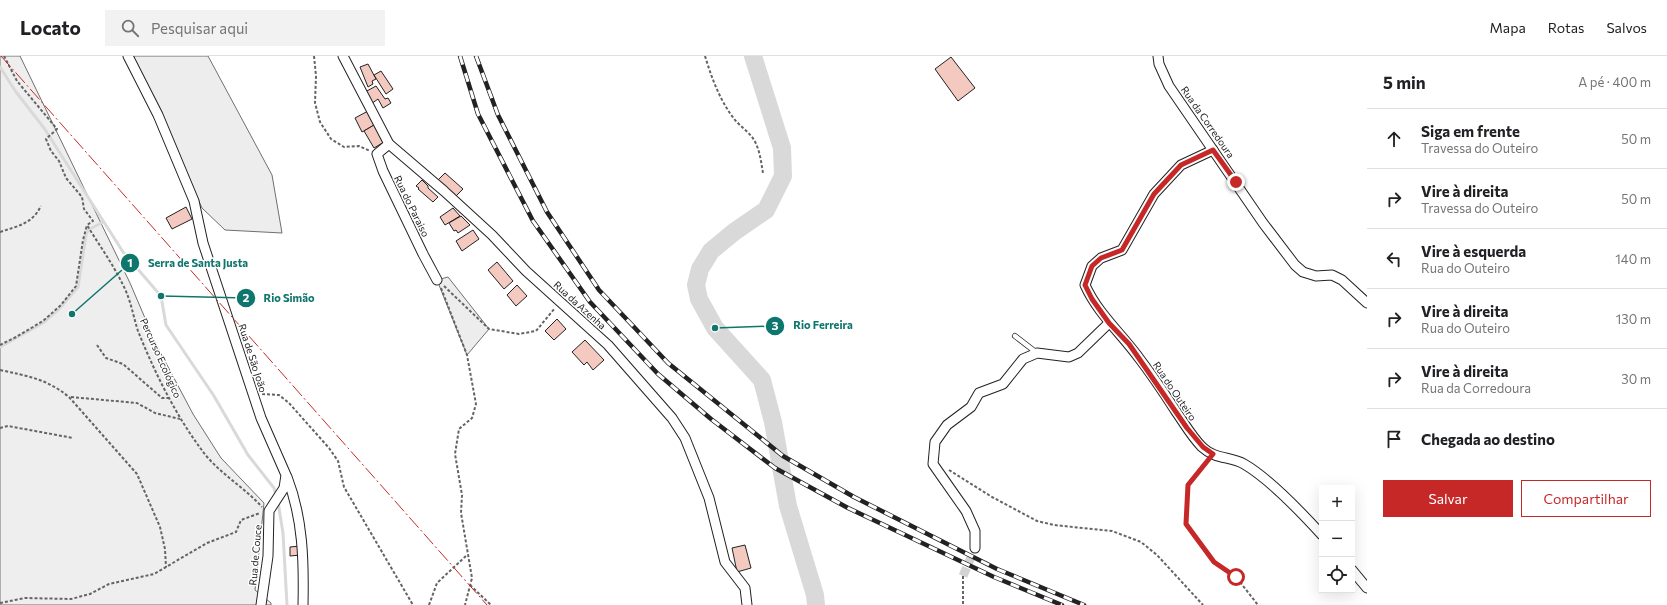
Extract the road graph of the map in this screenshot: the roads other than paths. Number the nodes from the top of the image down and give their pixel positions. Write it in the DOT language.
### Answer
graph roads {
  1 [pos="128,56"];
  2 [pos="343,56"];
  3 [pos="1158,56"];
  4 [pos="389,144"];
  5 [pos="1213,150"];
  6 [pos="437,280"];
  7 [pos="1367,303"];
  8 [pos="1109,323"];
  9 [pos="1015,336"];
  10 [pos="1037,353"];
  11 [pos="286,475"];
  12 [pos="1319,532"];
  13 [pos="975,548"];
  14 [pos="1355,574"];
  15 [pos="1367,588"];
  16 [pos="261,605"];
  17 [pos="303,605"];
  18 [pos="747,605"];
  1 -- 11 [label="street, Rua de São João"];
  2 -- 4 [label="street, Rua da Azenha"];
  3 -- 5 [label="street, Rua da Corredoura"];
  4 -- 6 [label="street, Rua do Paraiso"];
  4 -- 18 [label="street, Rua da Azenha"];
  5 -- 7 [label="street, Rua da Corredoura"];
  5 -- 8 [label="street, Rua do Outeiro"];
  8 -- 10 [label="street"];
  8 -- 12 [label="street, Rua do Outeiro"];
  9 -- 10 [label="lane"];
  10 -- 13 [label="street"];
  11 -- 16 [label="street, Rua de Couce"];
  11 -- 17 [label="street, Rua de São João"];
  14 -- 15 [label="street"];
}
